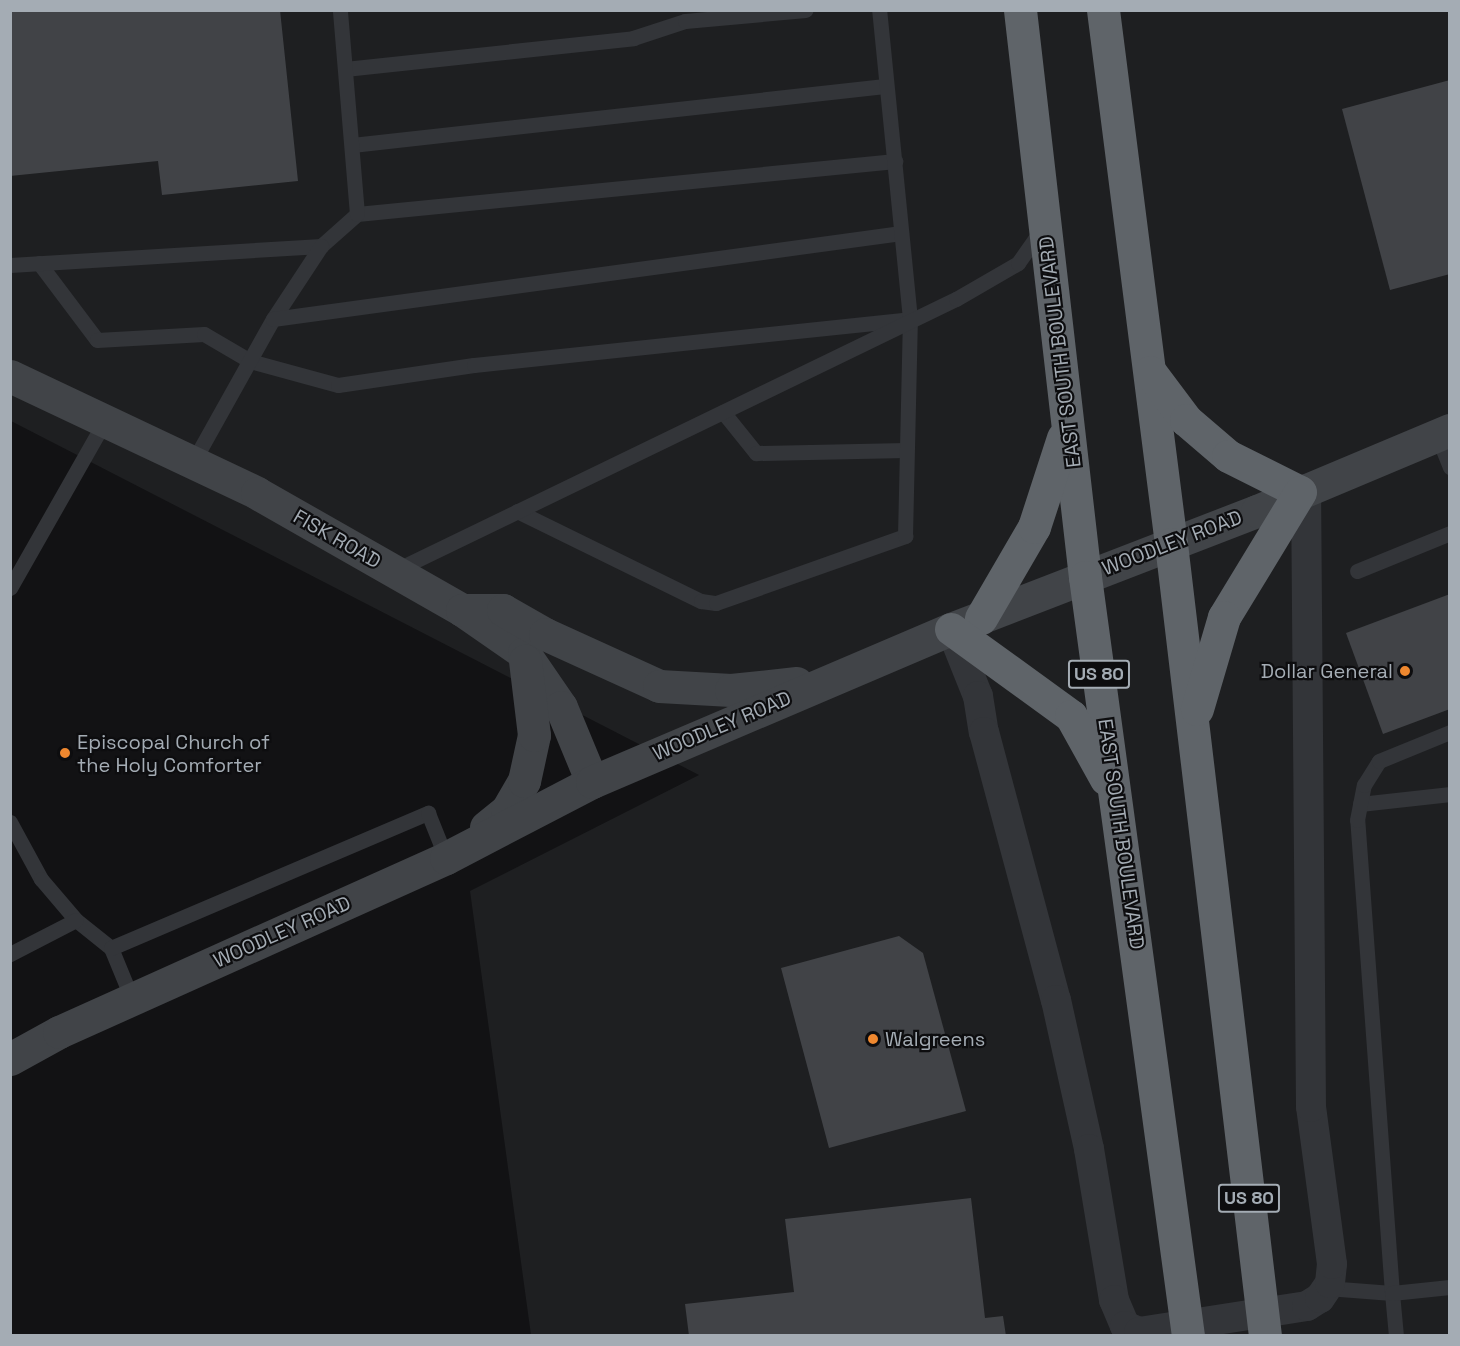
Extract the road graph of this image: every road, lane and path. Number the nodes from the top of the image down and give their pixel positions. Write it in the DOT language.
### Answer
graph roads {
  1 [pos="340,10"];
  2 [pos="806,10"];
  3 [pos="879,10"];
  4 [pos="1020,10"];
  5 [pos="1103,10"];
  6 [pos="345,69"];
  7 [pos="885,86"];
  8 [pos="352,146"];
  9 [pos="895,161"];
  10 [pos="357,214"];
  11 [pos="1045,224"];
  12 [pos="901,233"];
  13 [pos="321,246"];
  14 [pos="39,263"];
  15 [pos="10,265"];
  16 [pos="273,319"];
  17 [pos="909,320"];
  18 [pos="250,361"];
  19 [pos="1149,371"];
  20 [pos="10,376"];
  21 [pos="723,412"];
  22 [pos="105,421"];
  23 [pos="1068,422"];
  24 [pos="1443,432"];
  25 [pos="906,450"];
  26 [pos="193,462"];
  27 [pos="1449,468"];
  28 [pos="1303,490"];
  29 [pos="517,512"];
  30 [pos="1449,533"];
  31 [pos="1172,544"];
  32 [pos="394,571"];
  33 [pos="1357,571"];
  34 [pos="1085,577"];
  35 [pos="10,588"];
  36 [pos="462,610"];
  37 [pos="981,618"];
  38 [pos="951,629"];
  39 [pos="524,653"];
  40 [pos="829,680"];
  41 [pos="1193,722"];
  42 [pos="1449,732"];
  43 [pos="592,782"];
  44 [pos="1449,794"];
  45 [pos="1116,797"];
  46 [pos="1360,804"];
  47 [pos="10,822"];
  48 [pos="451,856"];
  49 [pos="76,920"];
  50 [pos="111,948"];
  51 [pos="10,954"];
  52 [pos="132,999"];
  53 [pos="10,1059"];
  54 [pos="1449,1287"];
  55 [pos="1327,1288"];
  56 [pos="1392,1293"];
  57 [pos="1264,1324"];
  58 [pos="1187,1329"];
  59 [pos="1396,1335"];
  1 -- 6 [label="lane"];
  2 -- 6 [label="lane"];
  3 -- 7 [label="lane"];
  4 -- 11 [label="highway, EAST SOUTH BOULEVARD / US 80"];
  5 -- 19 [label="highway, US 80"];
  6 -- 8 [label="lane"];
  7 -- 8 [label="lane"];
  7 -- 9 [label="lane"];
  8 -- 10 [label="lane"];
  9 -- 10 [label="lane"];
  9 -- 12 [label="lane"];
  10 -- 13 [label="lane"];
  11 -- 17 [label="lane"];
  11 -- 23 [label="highway, EAST SOUTH BOULEVARD / US 80"];
  12 -- 16 [label="lane"];
  12 -- 17 [label="lane"];
  13 -- 14 [label="lane"];
  13 -- 16 [label="lane"];
  14 -- 15 [label="lane"];
  14 -- 18 [label="lane"];
  16 -- 18 [label="lane"];
  17 -- 18 [label="lane"];
  17 -- 21 [label="lane"];
  17 -- 25 [label="lane"];
  18 -- 26 [label="lane"];
  19 -- 28 [label="highway"];
  19 -- 31 [label="highway, US 80"];
  20 -- 22 [label="main road, FISK ROAD"];
  21 -- 25 [label="lane"];
  21 -- 29 [label="lane"];
  22 -- 26 [label="main road, FISK ROAD"];
  22 -- 35 [label="lane"];
  23 -- 34 [label="highway, EAST SOUTH BOULEVARD / US 80"];
  23 -- 37 [label="highway"];
  24 -- 27 [label="lane"];
  24 -- 28 [label="main road, WOODLEY ROAD"];
  25 -- 29 [label="lane"];
  26 -- 32 [label="main road, FISK ROAD"];
  28 -- 31 [label="main road, WOODLEY ROAD"];
  28 -- 41 [label="highway"];
  28 -- 55 [label="street"];
  29 -- 32 [label="lane"];
  30 -- 33 [label="lane"];
  31 -- 34 [label="main road, WOODLEY ROAD"];
  31 -- 41 [label="highway, US 80"];
  32 -- 36 [label="main road, FISK ROAD"];
  34 -- 37 [label="main road, WOODLEY ROAD"];
  34 -- 45 [label="highway, EAST SOUTH BOULEVARD / US 80"];
  36 -- 39 [label="main road, FISK ROAD"];
  36 -- 40 [label="main road"];
  37 -- 38 [label="main road, WOODLEY ROAD"];
  38 -- 40 [label="main road, WOODLEY ROAD"];
  38 -- 45 [label="highway"];
  38 -- 58 [label="street"];
  39 -- 43 [label="main road, FISK ROAD"];
  39 -- 48 [label="main road"];
  40 -- 43 [label="main road, WOODLEY ROAD"];
  41 -- 57 [label="highway, US 80"];
  42 -- 46 [label="lane"];
  43 -- 48 [label="main road, WOODLEY ROAD"];
  44 -- 46 [label="lane"];
  45 -- 58 [label="highway, EAST SOUTH BOULEVARD / US 80"];
  46 -- 56 [label="lane"];
  47 -- 49 [label="lane"];
  48 -- 50 [label="lane"];
  48 -- 52 [label="main road, WOODLEY ROAD"];
  49 -- 50 [label="lane"];
  49 -- 51 [label="lane"];
  50 -- 52 [label="lane"];
  52 -- 53 [label="main road, WOODLEY ROAD"];
  54 -- 56 [label="lane"];
  55 -- 56 [label="lane"];
  55 -- 57 [label="street"];
  56 -- 59 [label="lane"];
  57 -- 58 [label="street"];
}
